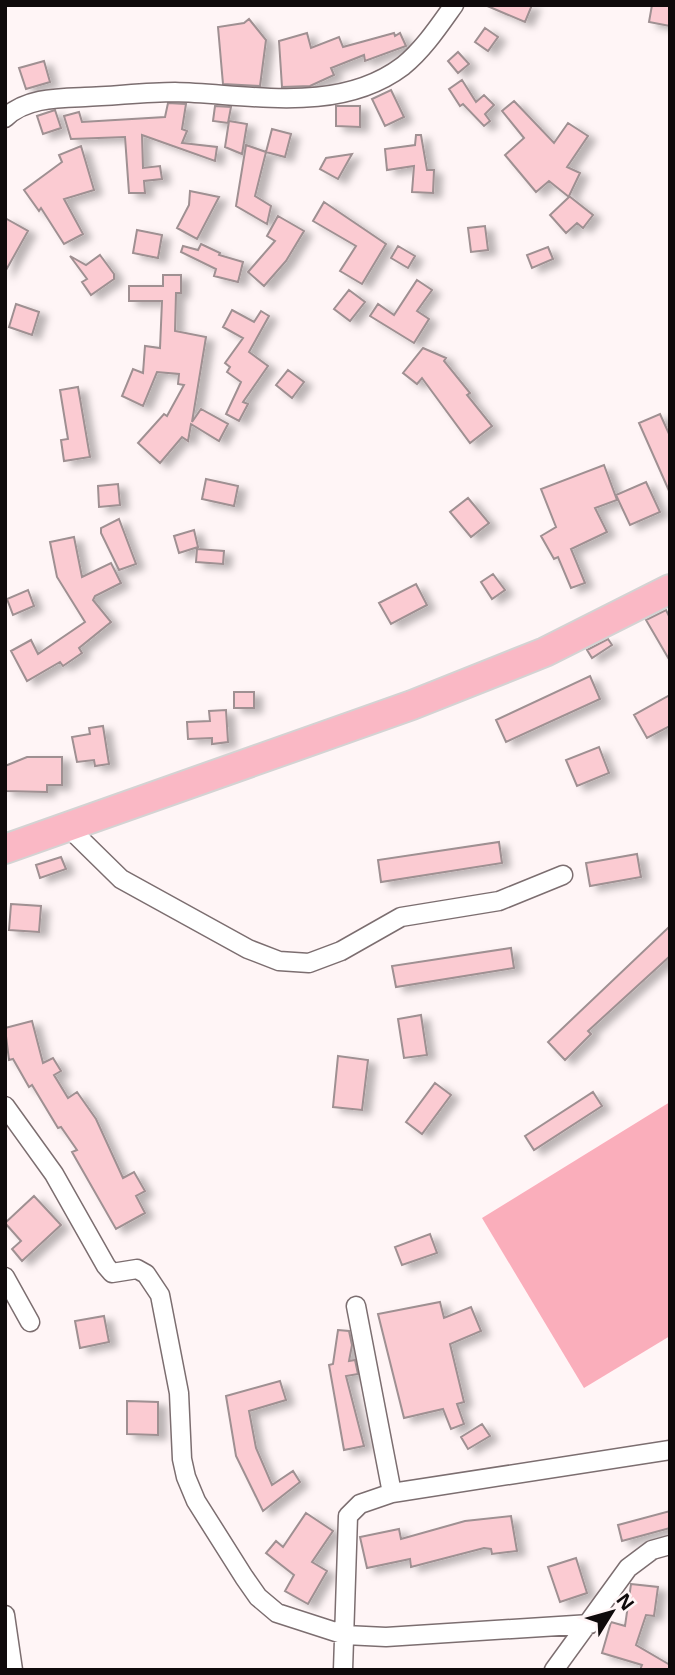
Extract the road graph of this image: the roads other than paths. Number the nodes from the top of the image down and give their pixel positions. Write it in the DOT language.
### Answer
graph roads {
  1 [pos="454,5"];
  2 [pos="5,118"];
  3 [pos="670,589"];
  4 [pos="69,828"];
  5 [pos="5,849"];
  6 [pos="563,875"];
  7 [pos="5,1106"];
  8 [pos="5,1277"];
  9 [pos="356,1306"];
  10 [pos="30,1322"];
  11 [pos="670,1451"];
  12 [pos="392,1493"];
  13 [pos="670,1545"];
  14 [pos="5,1615"];
  15 [pos="590,1623"];
  16 [pos="345,1635"];
  17 [pos="13,1670"];
  18 [pos="343,1670"];
  19 [pos="554,1670"];
  1 -- 2 [label="street"];
  3 -- 4 [label="main road"];
  4 -- 5 [label="main road"];
  4 -- 6 [label="street"];
  7 -- 16 [label="street"];
  8 -- 10 [label="street"];
  9 -- 12 [label="street"];
  11 -- 12 [label="street"];
  12 -- 16 [label="street"];
  13 -- 15 [label="street"];
  14 -- 17 [label="street"];
  15 -- 16 [label="street"];
  15 -- 19 [label="street"];
  16 -- 18 [label="street"];
}
